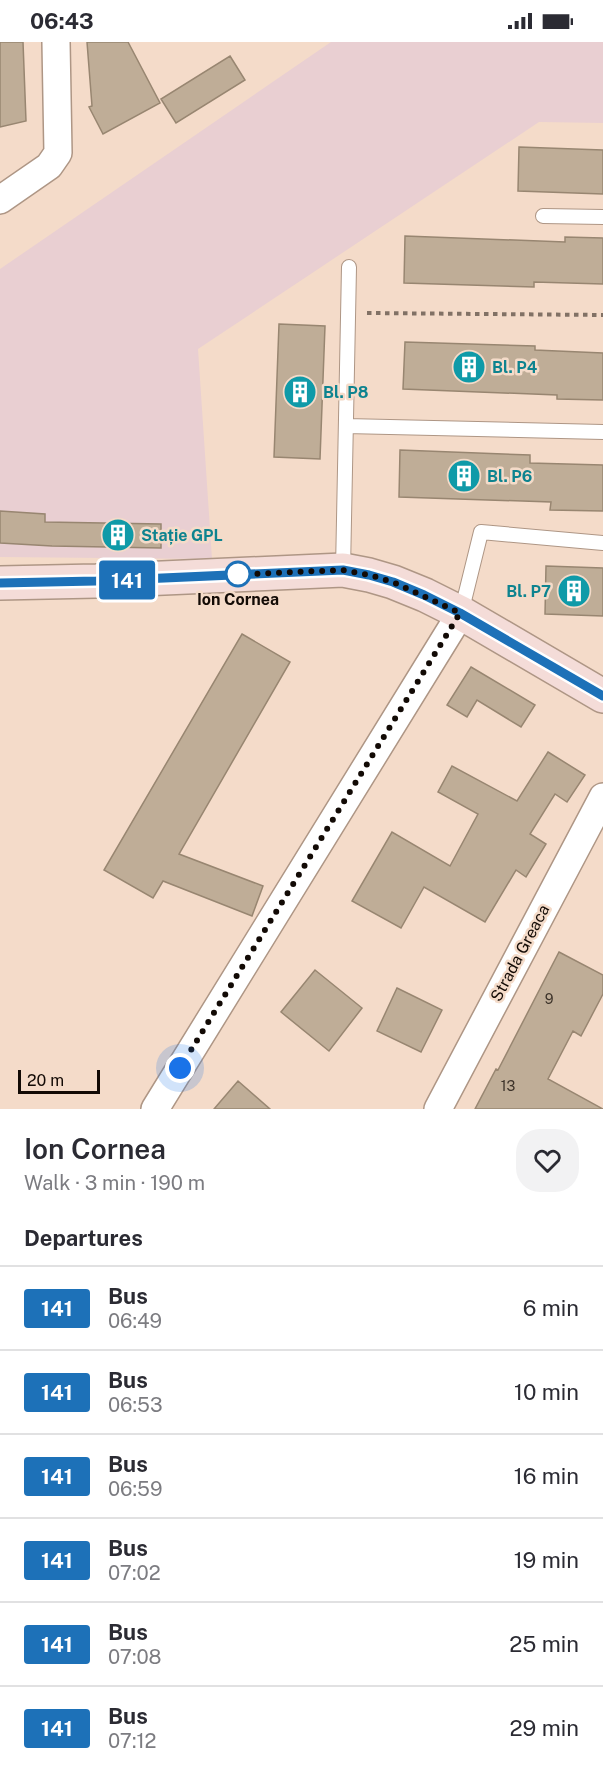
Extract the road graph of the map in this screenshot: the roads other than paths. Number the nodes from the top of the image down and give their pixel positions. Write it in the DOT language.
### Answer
graph roads {
  1 [pos="56,42"];
  2 [pos="0,200"];
  3 [pos="543,216"];
  4 [pos="603,217"];
  5 [pos="349,267"];
  6 [pos="346,426"];
  7 [pos="603,432"];
  8 [pos="603,543"];
  9 [pos="343,570"];
  10 [pos="0,583"];
  11 [pos="460,613"];
  12 [pos="603,696"];
  13 [pos="603,796"];
  14 [pos="155,1109"];
  15 [pos="438,1109"];
  1 -- 2 [label="street"];
  3 -- 4 [label="lane"];
  5 -- 6 [label="lane"];
  6 -- 7 [label="lane"];
  6 -- 9 [label="lane"];
  8 -- 11 [label="lane"];
  9 -- 10 [label="main road"];
  9 -- 11 [label="main road"];
  11 -- 12 [label="main road"];
  11 -- 14 [label="street"];
  13 -- 15 [label="street, Strada Greaca"];
}
